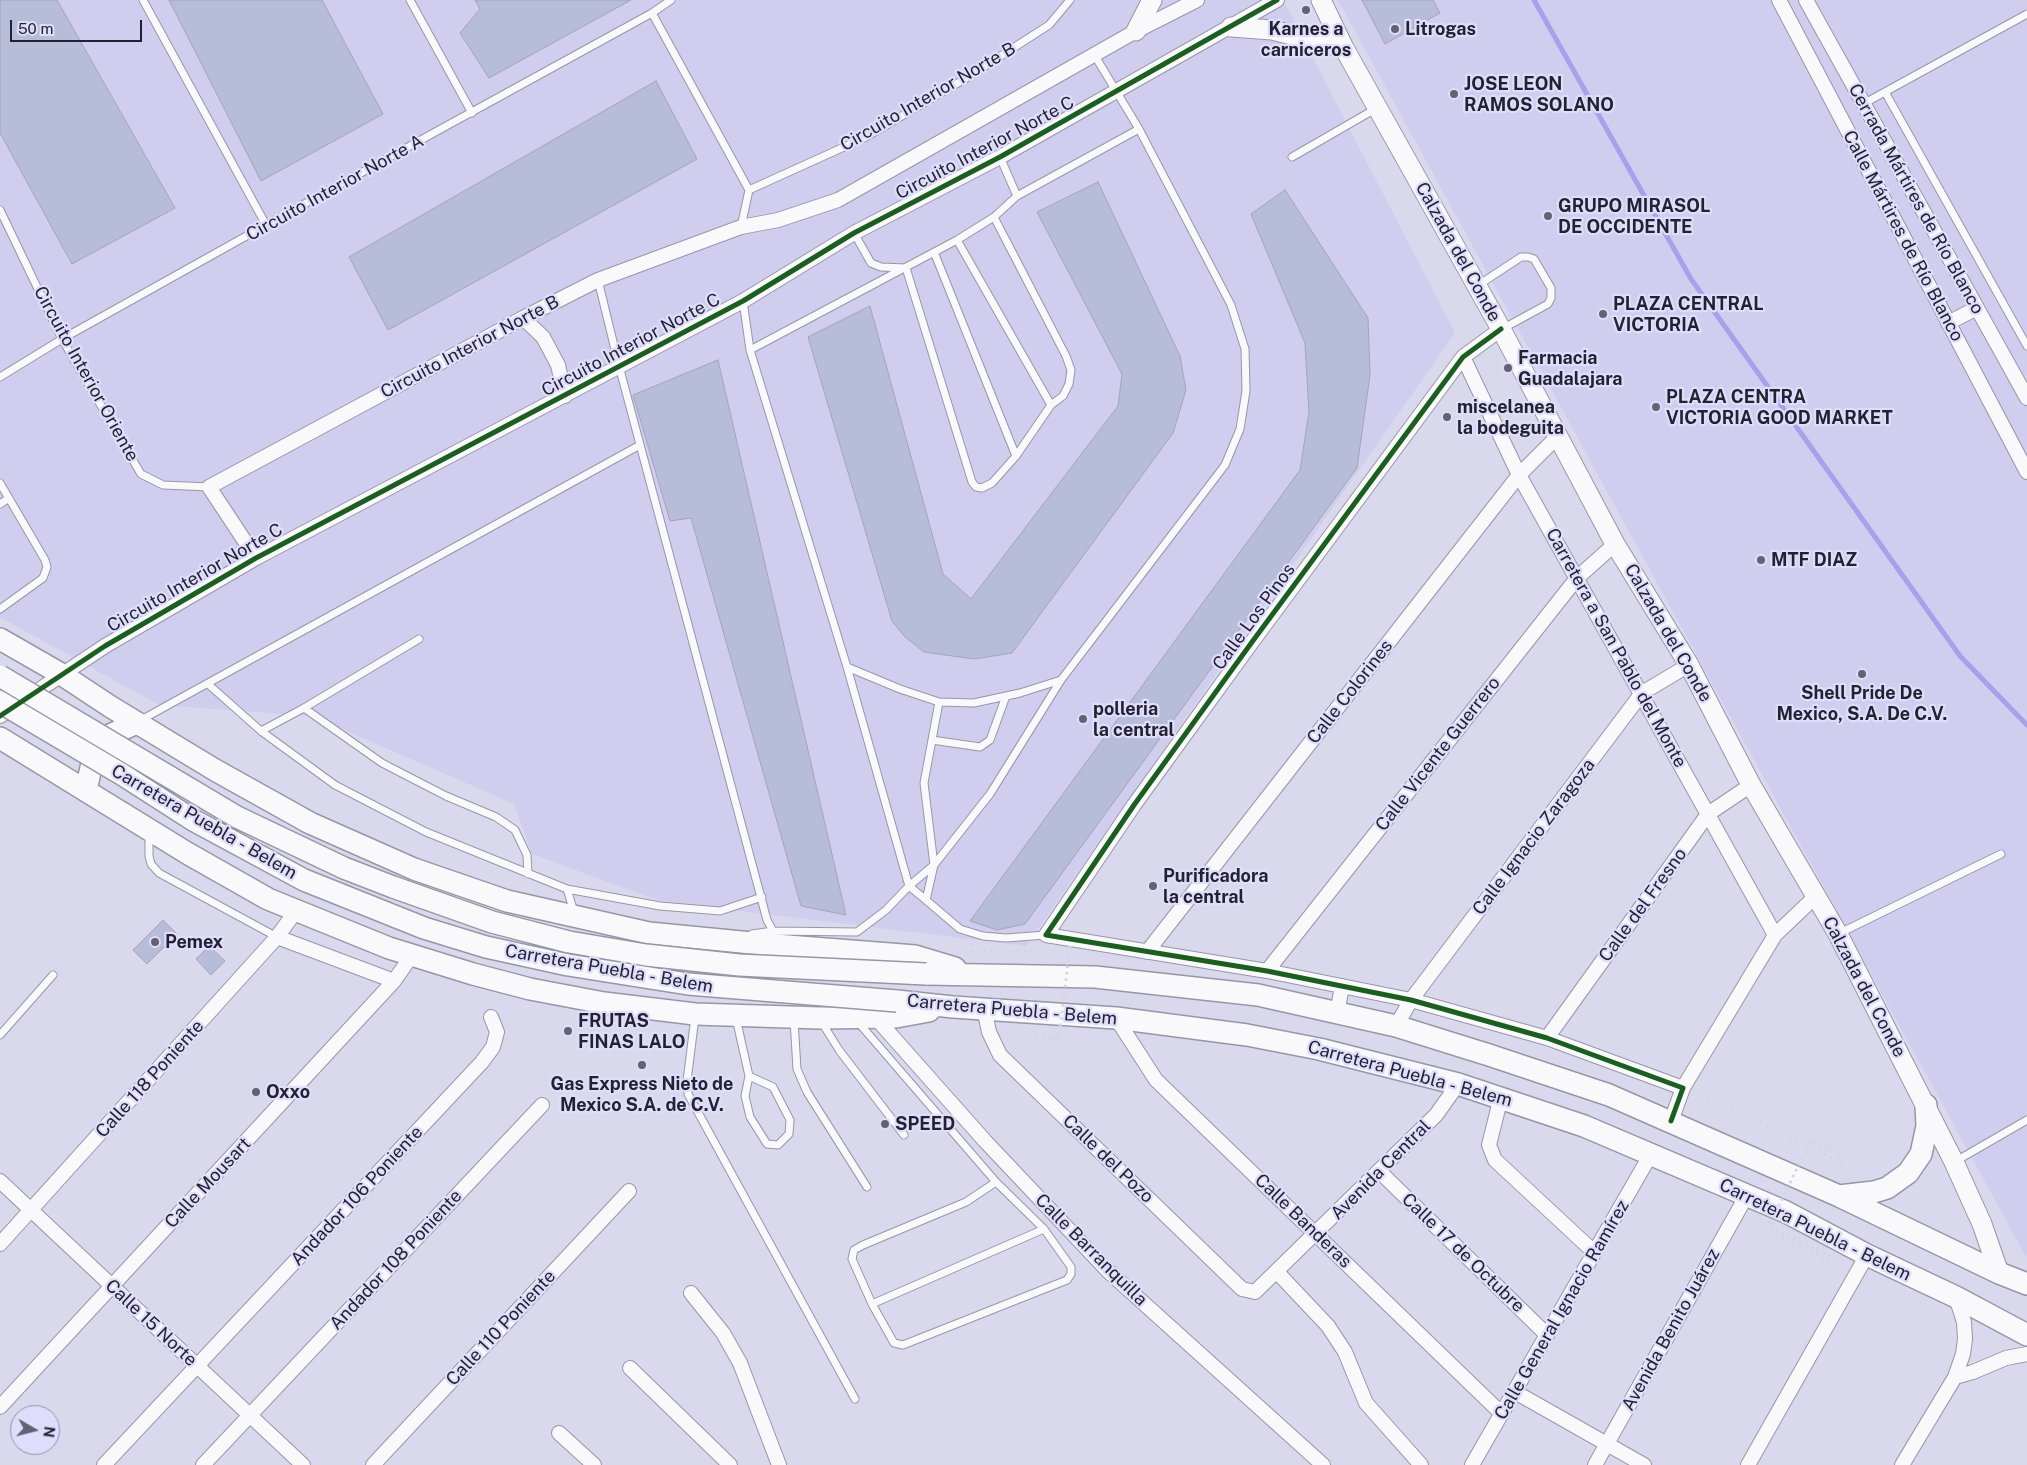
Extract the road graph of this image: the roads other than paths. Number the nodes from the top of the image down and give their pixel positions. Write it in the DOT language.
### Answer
graph roads {
  1 [pos="143,0"];
  2 [pos="410,0"];
  3 [pos="670,0"];
  4 [pos="1070,0"];
  5 [pos="1152,0"];
  6 [pos="1197,0"];
  7 [pos="1277,0"];
  8 [pos="1321,0"];
  9 [pos="1779,0"];
  10 [pos="1806,0"];
  11 [pos="652,13"];
  12 [pos="2027,14"];
  13 [pos="1231,27"];
  14 [pos="1136,31"];
  15 [pos="1344,48"];
  16 [pos="1095,56"];
  17 [pos="1116,92"];
  18 [pos="1885,92"];
  19 [pos="1864,104"];
  20 [pos="1377,108"];
  21 [pos="472,113"];
  22 [pos="1140,129"];
  23 [pos="1000,157"];
  24 [pos="1292,157"];
  25 [pos="749,190"];
  26 [pos="1017,196"];
  27 [pos="0,210"];
  28 [pos="994,217"];
  29 [pos="266,225"];
  30 [pos="741,226"];
  31 [pos="854,234"];
  32 [pos="957,240"];
  33 [pos="934,252"];
  34 [pos="906,268"];
  35 [pos="598,280"];
  36 [pos="1477,286"];
  37 [pos="743,301"];
  38 [pos="1977,308"];
  39 [pos="522,318"];
  40 [pos="1948,323"];
  41 [pos="1501,330"];
  42 [pos="62,340"];
  43 [pos="2027,346"];
  44 [pos="750,350"];
  45 [pos="1463,357"];
  46 [pos="619,366"];
  47 [pos="0,377"];
  48 [pos="565,396"];
  49 [pos="2027,398"];
  50 [pos="1051,405"];
  51 [pos="1557,437"];
  52 [pos="640,445"];
  53 [pos="1016,456"];
  54 [pos="2027,472"];
  55 [pos="1519,475"];
  56 [pos="0,483"];
  57 [pos="209,487"];
  58 [pos="9,498"];
  59 [pos="0,504"];
  60 [pos="1615,544"];
  61 [pos="256,558"];
  62 [pos="1577,578"];
  63 [pos="2,605"];
  64 [pos="0,639"];
  65 [pos="419,639"];
  66 [pos="1689,665"];
  67 [pos="847,667"];
  68 [pos="61,674"];
  69 [pos="0,676"];
  70 [pos="1061,680"];
  71 [pos="208,684"];
  72 [pos="1642,693"];
  73 [pos="1006,696"];
  74 [pos="0,702"];
  75 [pos="939,702"];
  76 [pos="304,708"];
  77 [pos="0,716"];
  78 [pos="137,723"];
  79 [pos="260,731"];
  80 [pos="0,738"];
  81 [pos="932,740"];
  82 [pos="1752,785"];
  83 [pos="86,790"];
  84 [pos="1708,814"];
  85 [pos="149,830"];
  86 [pos="2001,854"];
  87 [pos="934,865"];
  88 [pos="528,874"];
  89 [pos="908,886"];
  90 [pos="567,889"];
  91 [pos="1816,896"];
  92 [pos="762,897"];
  93 [pos="926,900"];
  94 [pos="296,911"];
  95 [pos="576,917"];
  96 [pos="773,931"];
  97 [pos="1838,934"];
  98 [pos="1046,935"];
  99 [pos="1775,935"];
  100 [pos="278,937"];
  101 [pos="722,940"];
  102 [pos="1147,952"];
  103 [pos="412,955"];
  104 [pos="1267,971"];
  105 [pos="53,975"];
  106 [pos="974,975"];
  107 [pos="394,981"];
  108 [pos="1342,986"];
  109 [pos="1412,1000"];
  110 [pos="953,1007"];
  111 [pos="984,1008"];
  112 [pos="696,1014"];
  113 [pos="1337,1014"];
  114 [pos="735,1015"];
  115 [pos="491,1016"];
  116 [pos="794,1017"];
  117 [pos="865,1017"];
  118 [pos="820,1018"];
  119 [pos="1116,1018"];
  120 [pos="1396,1026"];
  121 [pos="0,1035"];
  122 [pos="1547,1038"];
  123 [pos="749,1076"];
  124 [pos="1458,1084"];
  125 [pos="1683,1088"];
  126 [pos="1501,1097"];
  127 [pos="542,1105"];
  128 [pos="1926,1105"];
  129 [pos="2027,1120"];
  130 [pos="1671,1122"];
  131 [pos="904,1135"];
  132 [pos="1651,1154"];
  133 [pos="1954,1162"];
  134 [pos="1379,1171"];
  135 [pos="0,1181"];
  136 [pos="996,1182"];
  137 [pos="867,1187"];
  138 [pos="629,1192"];
  139 [pos="1747,1195"];
  140 [pos="1839,1196"];
  141 [pos="32,1210"];
  142 [pos="1044,1228"];
  143 [pos="1316,1234"];
  144 [pos="0,1244"];
  145 [pos="1594,1252"];
  146 [pos="1867,1256"];
  147 [pos="1277,1272"];
  148 [pos="1999,1273"];
  149 [pos="2027,1284"];
  150 [pos="111,1287"];
  151 [pos="691,1292"];
  152 [pos="1255,1292"];
  153 [pos="1956,1297"];
  154 [pos="872,1304"];
  155 [pos="1546,1334"];
  156 [pos="2027,1334"];
  157 [pos="2027,1354"];
  158 [pos="197,1366"];
  159 [pos="630,1368"];
  160 [pos="1955,1378"];
  161 [pos="1515,1392"];
  162 [pos="855,1399"];
  163 [pos="0,1407"];
  164 [pos="1502,1414"];
  165 [pos="250,1416"];
  166 [pos="559,1433"];
  167 [pos="1607,1444"];
  168 [pos="104,1465"];
  169 [pos="203,1465"];
  170 [pos="303,1465"];
  171 [pos="373,1465"];
  172 [pos="594,1465"];
  173 [pos="730,1465"];
  174 [pos="779,1465"];
  175 [pos="1323,1465"];
  176 [pos="1421,1465"];
  177 [pos="1472,1465"];
  178 [pos="1595,1465"];
  179 [pos="1644,1465"];
  180 [pos="1748,1465"];
  181 [pos="1902,1465"];
  1 -- 29 [label="lane"];
  2 -- 21 [label="lane"];
  3 -- 11 [label="lane, Circuito Interior Norte A"];
  4 -- 25 [label="lane, Circuito Interior Norte B"];
  5 -- 14 [label="street"];
  6 -- 14 [label="street"];
  7 -- 13 [label="street, Circuito Interior Norte C"];
  8 -- 15 [label="street, Calzada del Conde"];
  9 -- 40 [label="street, Calle Mártires de Río Blanco"];
  10 -- 19 [label="street, Cerrada Mártires de Río Blanco"];
  11 -- 21 [label="lane, Circuito Interior Norte A"];
  11 -- 25 [label="lane"];
  12 -- 18 [label="lane"];
  13 -- 15 [label="street"];
  13 -- 17 [label="street, Circuito Interior Norte C"];
  14 -- 16 [label="street"];
  15 -- 20 [label="street, Calzada del Conde"];
  16 -- 17 [label="lane"];
  16 -- 30 [label="street, Circuito Interior Norte B"];
  17 -- 22 [label="lane"];
  17 -- 23 [label="street, Circuito Interior Norte C"];
  18 -- 19 [label="lane"];
  18 -- 43 [label="lane"];
  19 -- 38 [label="street, Cerrada Mártires de Río Blanco"];
  20 -- 24 [label="lane"];
  20 -- 36 [label="street, Calzada del Conde"];
  21 -- 29 [label="lane, Circuito Interior Norte A"];
  22 -- 26 [label="lane"];
  22 -- 70 [label="lane"];
  23 -- 26 [label="lane"];
  23 -- 31 [label="street, Circuito Interior Norte C"];
  25 -- 30 [label="lane"];
  26 -- 28 [label="lane"];
  27 -- 42 [label="lane, Circuito Interior Oriente"];
  28 -- 32 [label="lane"];
  28 -- 50 [label="lane"];
  29 -- 42 [label="lane, Circuito Interior Norte A"];
  30 -- 35 [label="street, Circuito Interior Norte B"];
  31 -- 34 [label="lane"];
  31 -- 37 [label="street, Circuito Interior Norte C"];
  32 -- 33 [label="lane"];
  32 -- 50 [label="lane"];
  33 -- 34 [label="lane"];
  33 -- 53 [label="lane"];
  34 -- 44 [label="lane"];
  34 -- 53 [label="lane"];
  35 -- 39 [label="street, Circuito Interior Norte B"];
  35 -- 46 [label="lane"];
  36 -- 41 [label="street, Calzada del Conde"];
  36 -- 41 [label="lane"];
  37 -- 44 [label="lane"];
  37 -- 46 [label="street, Circuito Interior Norte C"];
  38 -- 40 [label="street"];
  38 -- 49 [label="street, Cerrada Mártires de Río Blanco"];
  39 -- 48 [label="street"];
  39 -- 57 [label="street, Circuito Interior Norte B"];
  40 -- 54 [label="street, Calle Mártires de Río Blanco"];
  41 -- 45 [label="street, Calle Los Pinos"];
  41 -- 51 [label="street, Calzada del Conde"];
  42 -- 47 [label="lane, Circuito Interior Norte A"];
  42 -- 57 [label="lane, Circuito Interior Oriente"];
  44 -- 67 [label="lane"];
  45 -- 55 [label="street, Carretera a San Pablo del Monte"];
  45 -- 98 [label="street, Calle Los Pinos"];
  46 -- 48 [label="street, Circuito Interior Norte C"];
  46 -- 52 [label="lane"];
  48 -- 61 [label="street, Circuito Interior Norte C"];
  50 -- 53 [label="lane"];
  51 -- 55 [label="street, Calle Colorines"];
  51 -- 60 [label="street, Calzada del Conde"];
  52 -- 71 [label="lane"];
  52 -- 92 [label="lane"];
  55 -- 62 [label="street, Carretera a San Pablo del Monte"];
  55 -- 102 [label="street, Calle Colorines"];
  56 -- 58 [label="lane"];
  57 -- 61 [label="street"];
  58 -- 59 [label="lane"];
  58 -- 63 [label="lane"];
  60 -- 62 [label="street, Calle Vicente Guerrero"];
  60 -- 66 [label="street, Calzada del Conde"];
  61 -- 68 [label="street, Circuito Interior Norte C"];
  62 -- 72 [label="street, Carretera a San Pablo del Monte"];
  62 -- 104 [label="street, Calle Vicente Guerrero"];
  64 -- 68 [label="main road"];
  65 -- 76 [label="lane"];
  66 -- 72 [label="street, Calle Ignacio Zaragoza"];
  66 -- 82 [label="street, Calzada del Conde"];
  67 -- 75 [label="lane"];
  67 -- 89 [label="lane"];
  68 -- 77 [label="street, Circuito Interior Norte C"];
  68 -- 78 [label="main road"];
  69 -- 106 [label="main road, Carretera Puebla - Belem, bridge"];
  70 -- 73 [label="lane"];
  70 -- 87 [label="lane"];
  71 -- 78 [label="lane"];
  71 -- 79 [label="lane"];
  72 -- 84 [label="street, Carretera a San Pablo del Monte"];
  72 -- 109 [label="street, Calle Ignacio Zaragoza"];
  73 -- 75 [label="lane"];
  73 -- 81 [label="lane"];
  74 -- 110 [label="main road, Carretera Puebla - Belem, bridge"];
  75 -- 81 [label="lane"];
  76 -- 79 [label="lane"];
  76 -- 88 [label="lane"];
  78 -- 83 [label="main road"];
  78 -- 95 [label="main road"];
  79 -- 88 [label="lane"];
  80 -- 83 [label="main road"];
  81 -- 87 [label="lane"];
  82 -- 84 [label="street, Calle del Fresno"];
  82 -- 91 [label="street, Calzada del Conde"];
  83 -- 85 [label="main road"];
  84 -- 99 [label="street, Carretera a San Pablo del Monte"];
  84 -- 122 [label="street, Calle del Fresno"];
  85 -- 94 [label="main road"];
  85 -- 100 [label="lane"];
  86 -- 97 [label="lane"];
  87 -- 89 [label="lane"];
  87 -- 93 [label="lane"];
  88 -- 90 [label="lane"];
  89 -- 93 [label="lane"];
  89 -- 96 [label="lane"];
  90 -- 92 [label="lane"];
  90 -- 95 [label="lane"];
  91 -- 97 [label="street, Calzada del Conde"];
  91 -- 99 [label="street"];
  92 -- 96 [label="lane"];
  93 -- 98 [label="lane"];
  94 -- 100 [label="street, Calle 118 Poniente"];
  94 -- 103 [label="main road"];
  95 -- 101 [label="main road"];
  96 -- 101 [label="lane"];
  97 -- 128 [label="street, Calzada del Conde"];
  98 -- 102 [label="street"];
  99 -- 125 [label="street"];
  100 -- 107 [label="street"];
  100 -- 141 [label="street, Calle 118 Poniente"];
  101 -- 106 [label="main road"];
  102 -- 104 [label="street"];
  103 -- 107 [label="street, Calle Mousart"];
  103 -- 112 [label="main road"];
  104 -- 108 [label="street"];
  105 -- 121 [label="lane"];
  106 -- 113 [label="main road, Carretera Puebla - Belem"];
  107 -- 150 [label="street, Calle Mousart"];
  108 -- 109 [label="street"];
  108 -- 113 [label="street"];
  109 -- 120 [label="street, Calle Ignacio Zaragoza"];
  109 -- 122 [label="street"];
  110 -- 111 [label="main road, Carretera Puebla - Belem"];
  110 -- 117 [label="main road"];
  111 -- 119 [label="main road, Carretera Puebla - Belem"];
  111 -- 152 [label="street, Calle del Pozo"];
  112 -- 114 [label="main road"];
  112 -- 162 [label="lane"];
  113 -- 120 [label="main road, Carretera Puebla - Belem"];
  114 -- 116 [label="main road"];
  114 -- 123 [label="lane"];
  115 -- 158 [label="street, Andador 106 Poniente"];
  116 -- 118 [label="main road"];
  116 -- 137 [label="lane"];
  117 -- 118 [label="main road"];
  117 -- 136 [label="lane"];
  117 -- 175 [label="street, Calle Barranquilla"];
  118 -- 131 [label="lane"];
  119 -- 124 [label="main road, Carretera Puebla - Belem"];
  119 -- 143 [label="street, Calle Banderas"];
  120 -- 130 [label="main road, Carretera Puebla - Belem"];
  122 -- 125 [label="street"];
  123 -- 123 [label="lane"];
  124 -- 126 [label="main road, Carretera Puebla - Belem"];
  124 -- 134 [label="street, Avenida Central"];
  125 -- 130 [label="street"];
  126 -- 132 [label="main road, Carretera Puebla - Belem"];
  126 -- 145 [label="street"];
  127 -- 165 [label="street, Andador 108 Poniente"];
  128 -- 133 [label="street, Calzada del Conde"];
  128 -- 140 [label="main road"];
  129 -- 133 [label="lane"];
  130 -- 140 [label="main road, Carretera Puebla - Belem"];
  132 -- 139 [label="main road, Carretera Puebla - Belem"];
  132 -- 145 [label="street, Calle General Ignacio Ramírez"];
  133 -- 148 [label="street, Calzada del Conde"];
  134 -- 143 [label="street, Avenida Central"];
  134 -- 155 [label="street, Calle 17 de Octubre"];
  135 -- 141 [label="street, Calle 15 Norte"];
  136 -- 142 [label="lane"];
  136 -- 154 [label="lane"];
  138 -- 171 [label="street, Calle 110 Poniente"];
  139 -- 146 [label="main road, Carretera Puebla - Belem"];
  139 -- 167 [label="street, Avenida Benito Juárez"];
  140 -- 148 [label="main road, Carretera Puebla - Belem"];
  141 -- 144 [label="street, Calle 118 Poniente"];
  141 -- 150 [label="street, Calle 15 Norte"];
  142 -- 154 [label="lane"];
  142 -- 154 [label="lane"];
  143 -- 147 [label="street, Avenida Central"];
  143 -- 164 [label="street, Calle Banderas"];
  145 -- 155 [label="street, Calle General Ignacio Ramírez"];
  146 -- 153 [label="main road, Carretera Puebla - Belem"];
  146 -- 180 [label="street"];
  147 -- 152 [label="street, Avenida Central"];
  147 -- 176 [label="street"];
  148 -- 149 [label="main road, Carretera Puebla - Belem"];
  150 -- 158 [label="street, Calle 15 Norte"];
  150 -- 163 [label="street, Calle Mousart"];
  151 -- 174 [label="street"];
  153 -- 156 [label="main road, Carretera Puebla - Belem"];
  153 -- 160 [label="street"];
  155 -- 161 [label="street, Calle General Ignacio Ramírez"];
  157 -- 160 [label="street"];
  158 -- 165 [label="street, Calle 15 Norte"];
  158 -- 168 [label="street, Andador 106 Poniente"];
  159 -- 173 [label="street"];
  160 -- 181 [label="street"];
  161 -- 164 [label="street, Calle General Ignacio Ramírez"];
  161 -- 167 [label="street"];
  164 -- 177 [label="street, Calle General Ignacio Ramírez"];
  165 -- 169 [label="street, Andador 108 Poniente"];
  165 -- 170 [label="street, Calle 15 Norte"];
  166 -- 172 [label="street"];
  167 -- 178 [label="street, Avenida Benito Juárez"];
  167 -- 179 [label="street"];
}
